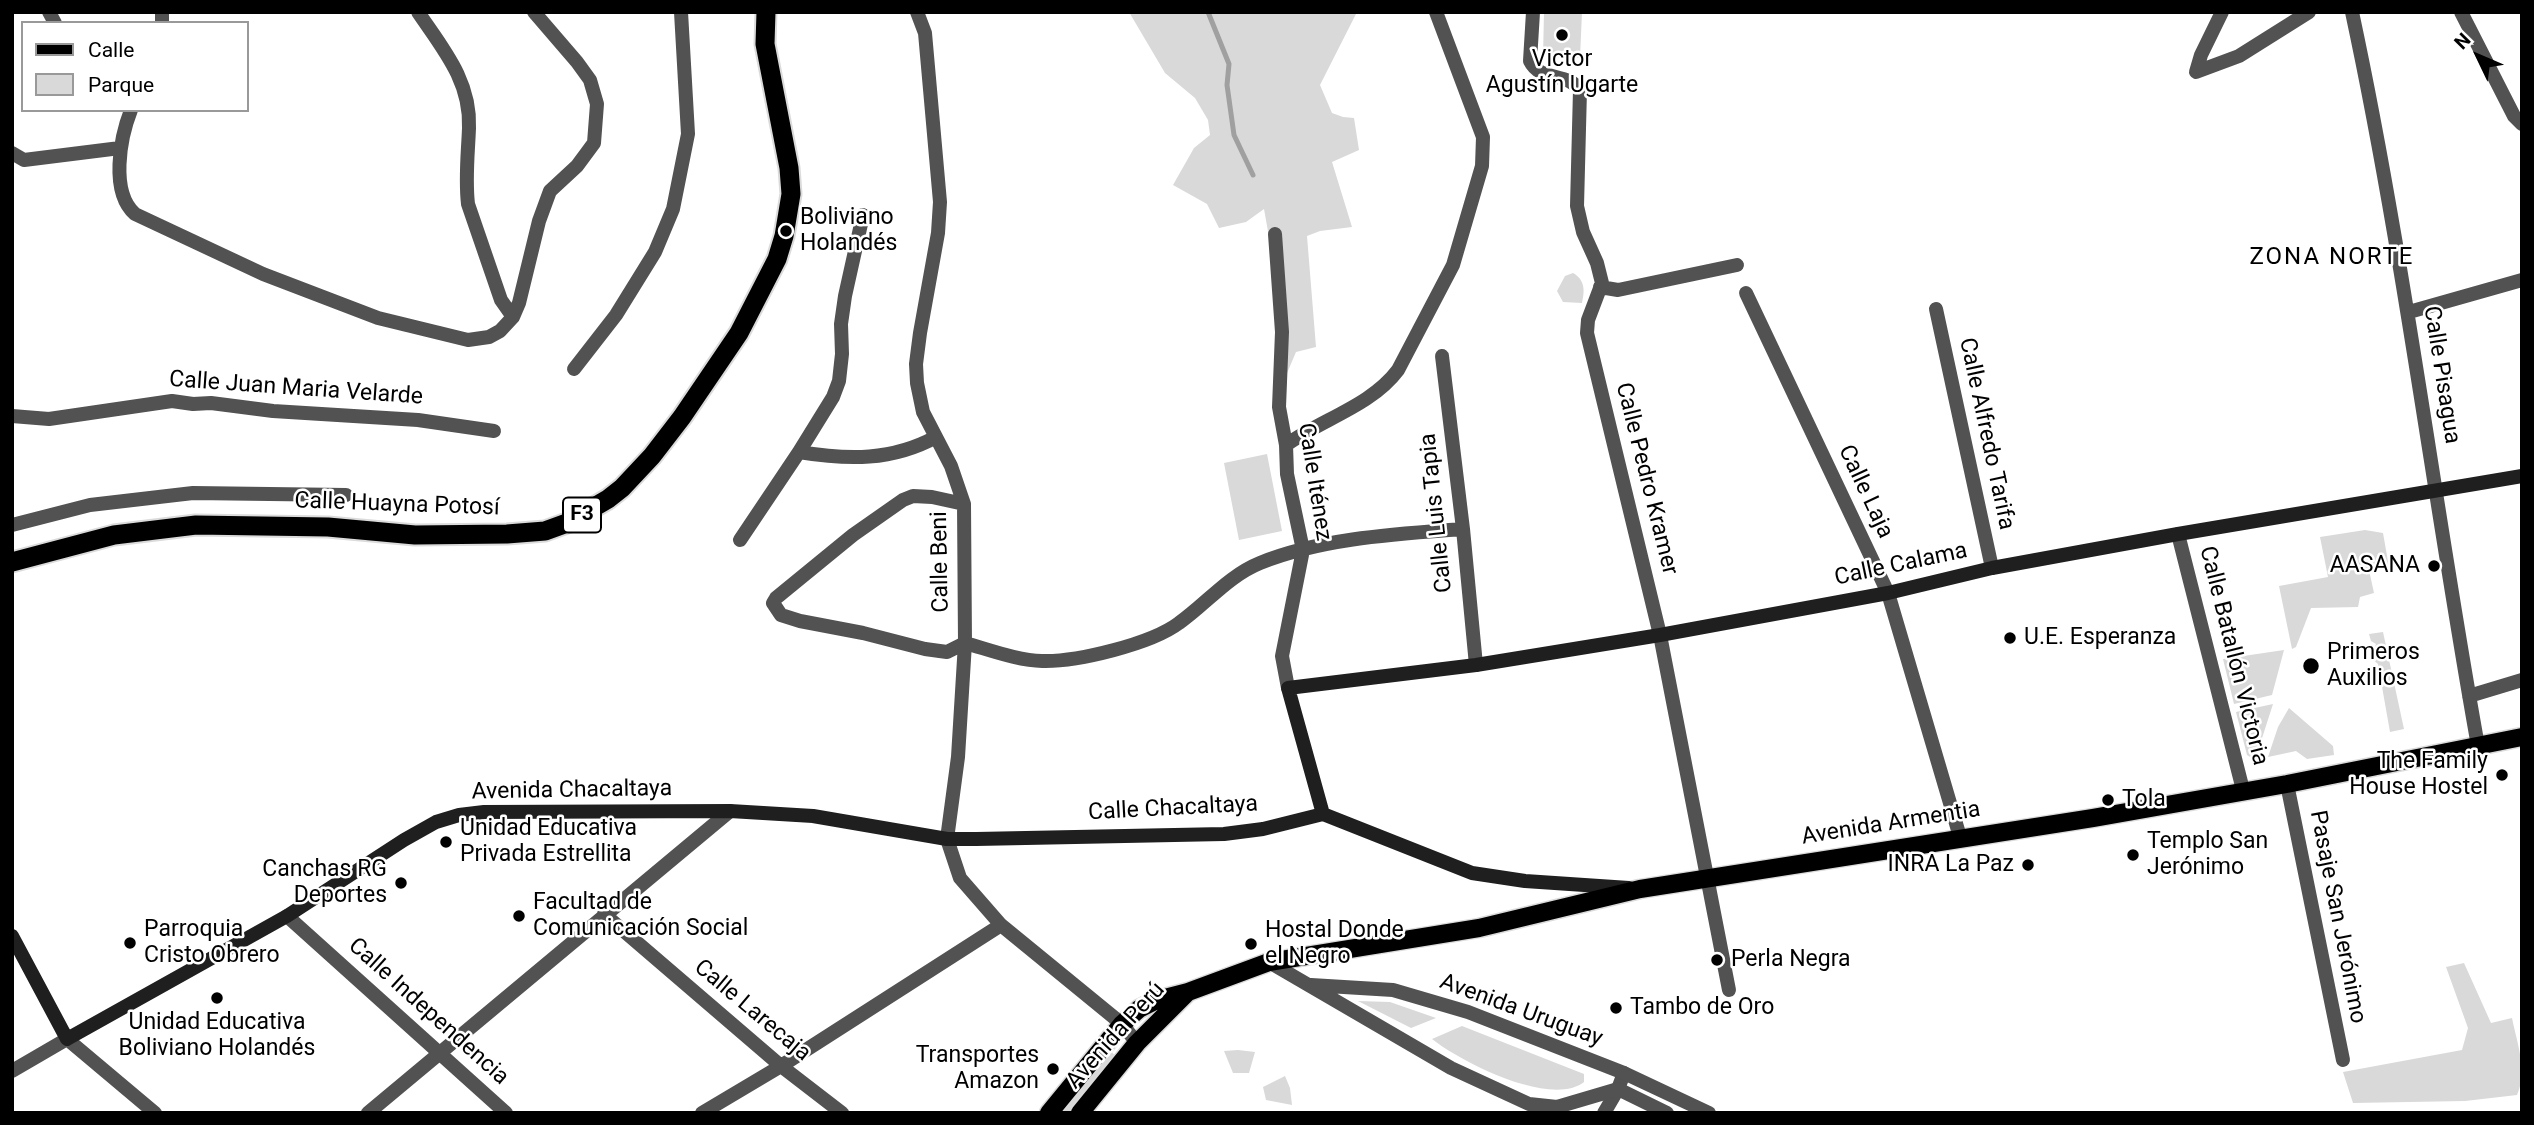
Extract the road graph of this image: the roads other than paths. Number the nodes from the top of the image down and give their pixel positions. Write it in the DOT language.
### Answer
graph roads {
  1 [pos="418,12"];
  2 [pos="534,12"];
  3 [pos="681,12"];
  4 [pos="766,12"];
  5 [pos="917,12"];
  6 [pos="1436,12"];
  7 [pos="1533,12"];
  8 [pos="2222,12"];
  9 [pos="2309,12"];
  10 [pos="2352,12"];
  11 [pos="2461,12"];
  12 [pos="126,112"];
  13 [pos="2522,124"];
  14 [pos="120,148"];
  15 [pos="12,153"];
  16 [pos="863,215"];
  17 [pos="1275,234"];
  18 [pos="1737,265"];
  19 [pos="2522,280"];
  20 [pos="1601,287"];
  21 [pos="1746,293"];
  22 [pos="1936,309"];
  23 [pos="2409,312"];
  24 [pos="513,317"];
  25 [pos="1442,356"];
  26 [pos="574,369"];
  27 [pos="12,416"];
  28 [pos="494,431"];
  29 [pos="936,437"];
  30 [pos="1286,445"];
  31 [pos="799,452"];
  32 [pos="2522,477"];
  33 [pos="2435,489"];
  34 [pos="345,495"];
  35 [pos="964,505"];
  36 [pos="12,525"];
  37 [pos="1463,529"];
  38 [pos="2178,534"];
  39 [pos="740,540"];
  40 [pos="1303,550"];
  41 [pos="12,562"];
  42 [pos="1992,568"];
  43 [pos="1888,593"];
  44 [pos="1660,635"];
  45 [pos="965,643"];
  46 [pos="1476,665"];
  47 [pos="2522,680"];
  48 [pos="1288,688"];
  49 [pos="2469,696"];
  50 [pos="2522,737"];
  51 [pos="2479,746"];
  52 [pos="2287,784"];
  53 [pos="2243,790"];
  54 [pos="730,811"];
  55 [pos="1323,814"];
  56 [pos="1960,838"];
  57 [pos="947,839"];
  58 [pos="1708,877"];
  59 [pos="1640,889"];
  60 [pos="604,914"];
  61 [pos="287,916"];
  62 [pos="1000,925"];
  63 [pos="12,936"];
  64 [pos="1269,962"];
  65 [pos="1310,985"];
  66 [pos="1729,990"];
  67 [pos="1188,992"];
  68 [pos="1122,1024"];
  69 [pos="67,1039"];
  70 [pos="1137,1043"];
  71 [pos="439,1052"];
  72 [pos="2343,1060"];
  73 [pos="781,1066"];
  74 [pos="12,1071"];
  75 [pos="1624,1073"];
  76 [pos="1618,1089"];
  77 [pos="155,1113"];
  78 [pos="368,1113"];
  79 [pos="506,1113"];
  80 [pos="702,1113"];
  81 [pos="842,1113"];
  82 [pos="1049,1113"];
  83 [pos="1080,1113"];
  84 [pos="1604,1113"];
  85 [pos="1667,1113"];
  86 [pos="1709,1113"];
  1 -- 24 [label="street"];
  2 -- 24 [label="street"];
  3 -- 26 [label="street"];
  4 -- 41 [label="highway, Calle Huayna Potosí / F3"];
  5 -- 29 [label="street, Calle Beni"];
  6 -- 30 [label="street"];
  7 -- 20 [label="street"];
  8 -- 9 [label="street"];
  10 -- 23 [label="street, Calle Pisagua"];
  11 -- 13 [label="street"];
  12 -- 14 [label="street"];
  14 -- 15 [label="street"];
  14 -- 24 [label="street"];
  16 -- 31 [label="street"];
  17 -- 30 [label="street, Calle Iténez"];
  18 -- 20 [label="street"];
  19 -- 23 [label="street"];
  20 -- 44 [label="street, Calle Pedro Kramer"];
  21 -- 43 [label="street, Calle Laja"];
  22 -- 42 [label="street, Calle Alfredo Tarifa"];
  23 -- 33 [label="street, Calle Pisagua"];
  25 -- 37 [label="street, Calle Luis Tapia"];
  27 -- 28 [label="street, Calle Juan Maria Velarde"];
  29 -- 31 [label="street"];
  29 -- 35 [label="street, Calle Beni"];
  30 -- 40 [label="street, Calle Iténez"];
  31 -- 39 [label="street"];
  32 -- 33 [label="main road, Calle Calama"];
  33 -- 38 [label="main road, Calle Calama"];
  33 -- 49 [label="street, Calle Pisagua"];
  34 -- 36 [label="street"];
  35 -- 45 [label="street, Calle Beni"];
  35 -- 45 [label="street"];
  37 -- 40 [label="street"];
  37 -- 46 [label="street, Calle Luis Tapia"];
  38 -- 42 [label="main road, Calle Calama"];
  38 -- 53 [label="street, Calle Batallón Victoria"];
  40 -- 45 [label="street"];
  40 -- 48 [label="street, Calle Iténez"];
  42 -- 43 [label="main road, Calle Calama"];
  43 -- 44 [label="main road, Calle Calama"];
  43 -- 56 [label="street, Calle Laja"];
  44 -- 46 [label="main road, Calle Calama"];
  44 -- 58 [label="street, Calle Pedro Kramer"];
  45 -- 57 [label="street, Calle Beni"];
  46 -- 48 [label="main road, Calle Calama"];
  47 -- 49 [label="street"];
  48 -- 55 [label="main road, Calle Iténez"];
  49 -- 51 [label="street, Calle Pisagua"];
  50 -- 51 [label="main road, Avenida Armentia"];
  51 -- 52 [label="main road, Avenida Armentia"];
  52 -- 53 [label="main road, Avenida Armentia"];
  52 -- 72 [label="street, Pasaje San Jerónimo"];
  53 -- 56 [label="main road, Avenida Armentia"];
  54 -- 57 [label="main road, Avenida Chacaltaya"];
  54 -- 60 [label="street"];
  54 -- 61 [label="main road, Avenida Chacaltaya"];
  55 -- 57 [label="main road, Calle Chacaltaya"];
  55 -- 59 [label="main road"];
  56 -- 58 [label="main road, Avenida Armentia"];
  57 -- 62 [label="street, Calle Beni"];
  58 -- 59 [label="main road, Avenida Armentia"];
  58 -- 66 [label="street, Calle Pedro Kramer"];
  59 -- 64 [label="main road, Avenida Armentia"];
  60 -- 71 [label="street"];
  60 -- 73 [label="street, Calle Larecaja"];
  61 -- 69 [label="main road, Avenida Chacaltaya"];
  61 -- 71 [label="street, Calle Independencia"];
  62 -- 68 [label="street, Calle Beni"];
  62 -- 73 [label="street"];
  63 -- 69 [label="main road"];
  64 -- 65 [label="street, Avenida Uruguay"];
  64 -- 67 [label="main road, Avenida Perú"];
  65 -- 75 [label="street, Avenida Uruguay"];
  65 -- 76 [label="street, Avenida Uruguay"];
  67 -- 68 [label="main road, Avenida Perú"];
  67 -- 70 [label="main road, Avenida Perú"];
  68 -- 70 [label="street, Calle Beni"];
  68 -- 82 [label="main road, Avenida Perú"];
  69 -- 74 [label="street, Avenida Chacaltaya"];
  69 -- 77 [label="street"];
  70 -- 83 [label="main road, Avenida Perú"];
  71 -- 78 [label="street"];
  71 -- 79 [label="street, Calle Independencia"];
  73 -- 80 [label="street"];
  73 -- 81 [label="street, Calle Larecaja"];
  75 -- 76 [label="street"];
  75 -- 86 [label="street, Avenida Uruguay"];
  76 -- 84 [label="street"];
  76 -- 85 [label="street"];
}
